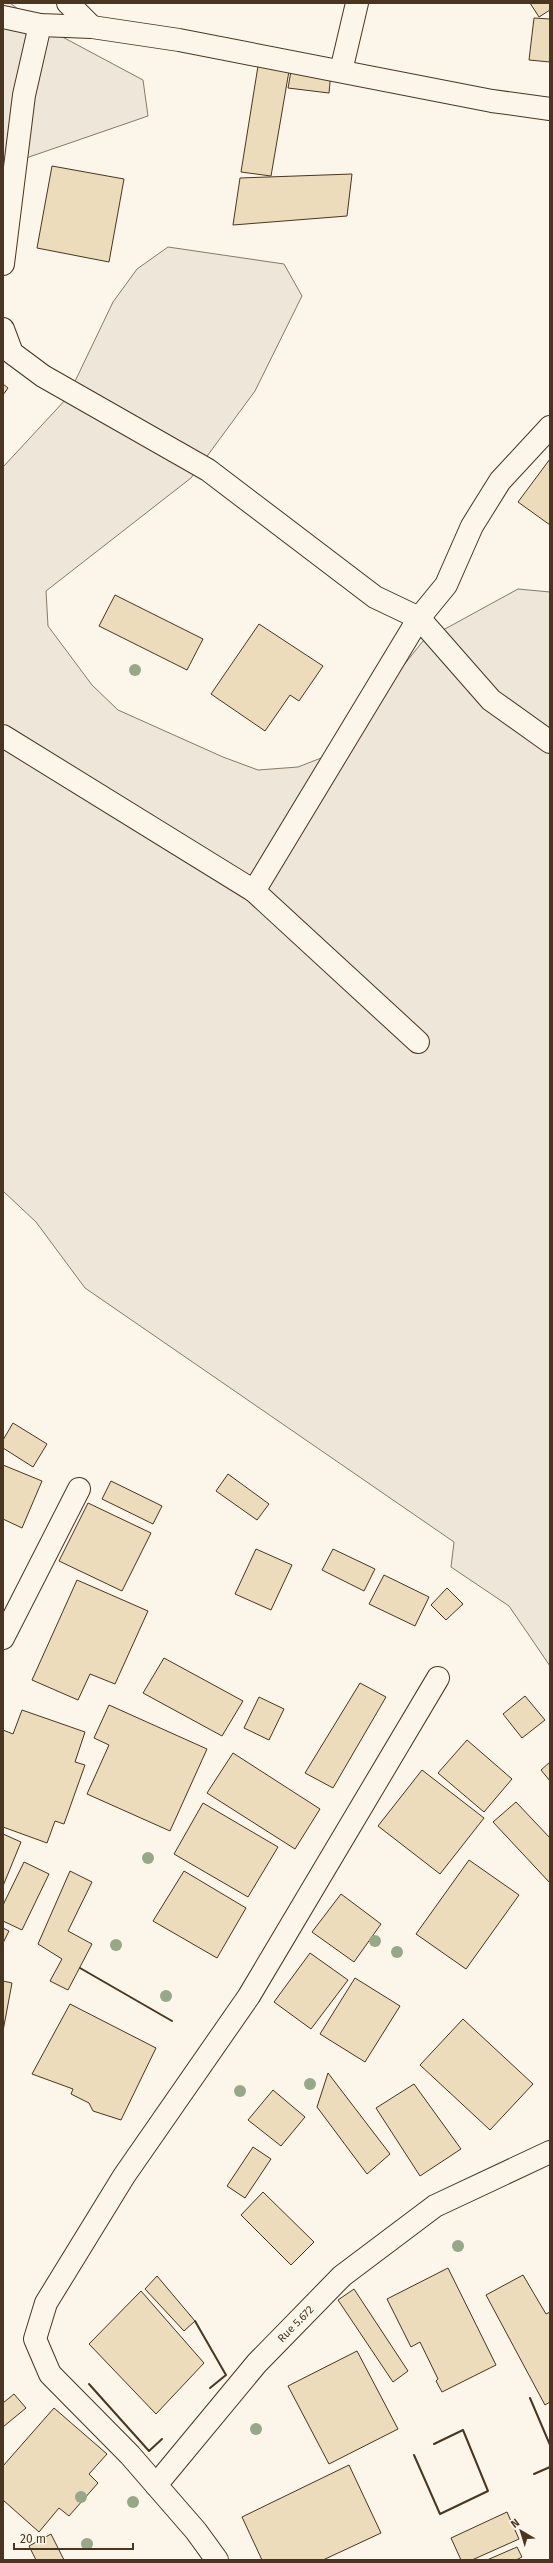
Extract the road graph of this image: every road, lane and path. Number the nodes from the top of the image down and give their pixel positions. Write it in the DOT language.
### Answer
graph roads {
  1 [pos="68,3"];
  2 [pos="357,3"];
  3 [pos="3,17"];
  4 [pos="40,25"];
  5 [pos="92,27"];
  6 [pos="341,71"];
  7 [pos="550,109"];
  8 [pos="3,264"];
  9 [pos="3,329"];
  10 [pos="550,428"];
  11 [pos="419,618"];
  12 [pos="3,736"];
  13 [pos="550,742"];
  14 [pos="254,891"];
  15 [pos="418,1042"];
  16 [pos="79,1488"];
  17 [pos="3,1638"];
  18 [pos="438,1678"];
  19 [pos="550,2152"];
  20 [pos="156,2485"];
  21 [pos="217,2560"];
  1 -- 5 [label="street"];
  2 -- 6 [label="street"];
  3 -- 4 [label="street"];
  4 -- 5 [label="street"];
  4 -- 8 [label="street"];
  5 -- 6 [label="street"];
  6 -- 7 [label="street"];
  9 -- 11 [label="street"];
  10 -- 11 [label="street"];
  11 -- 13 [label="street"];
  11 -- 14 [label="street"];
  12 -- 14 [label="street"];
  14 -- 15 [label="street"];
  16 -- 17 [label="street"];
  18 -- 20 [label="street"];
  19 -- 20 [label="street, Rue 5.672"];
  20 -- 21 [label="street"];
}
